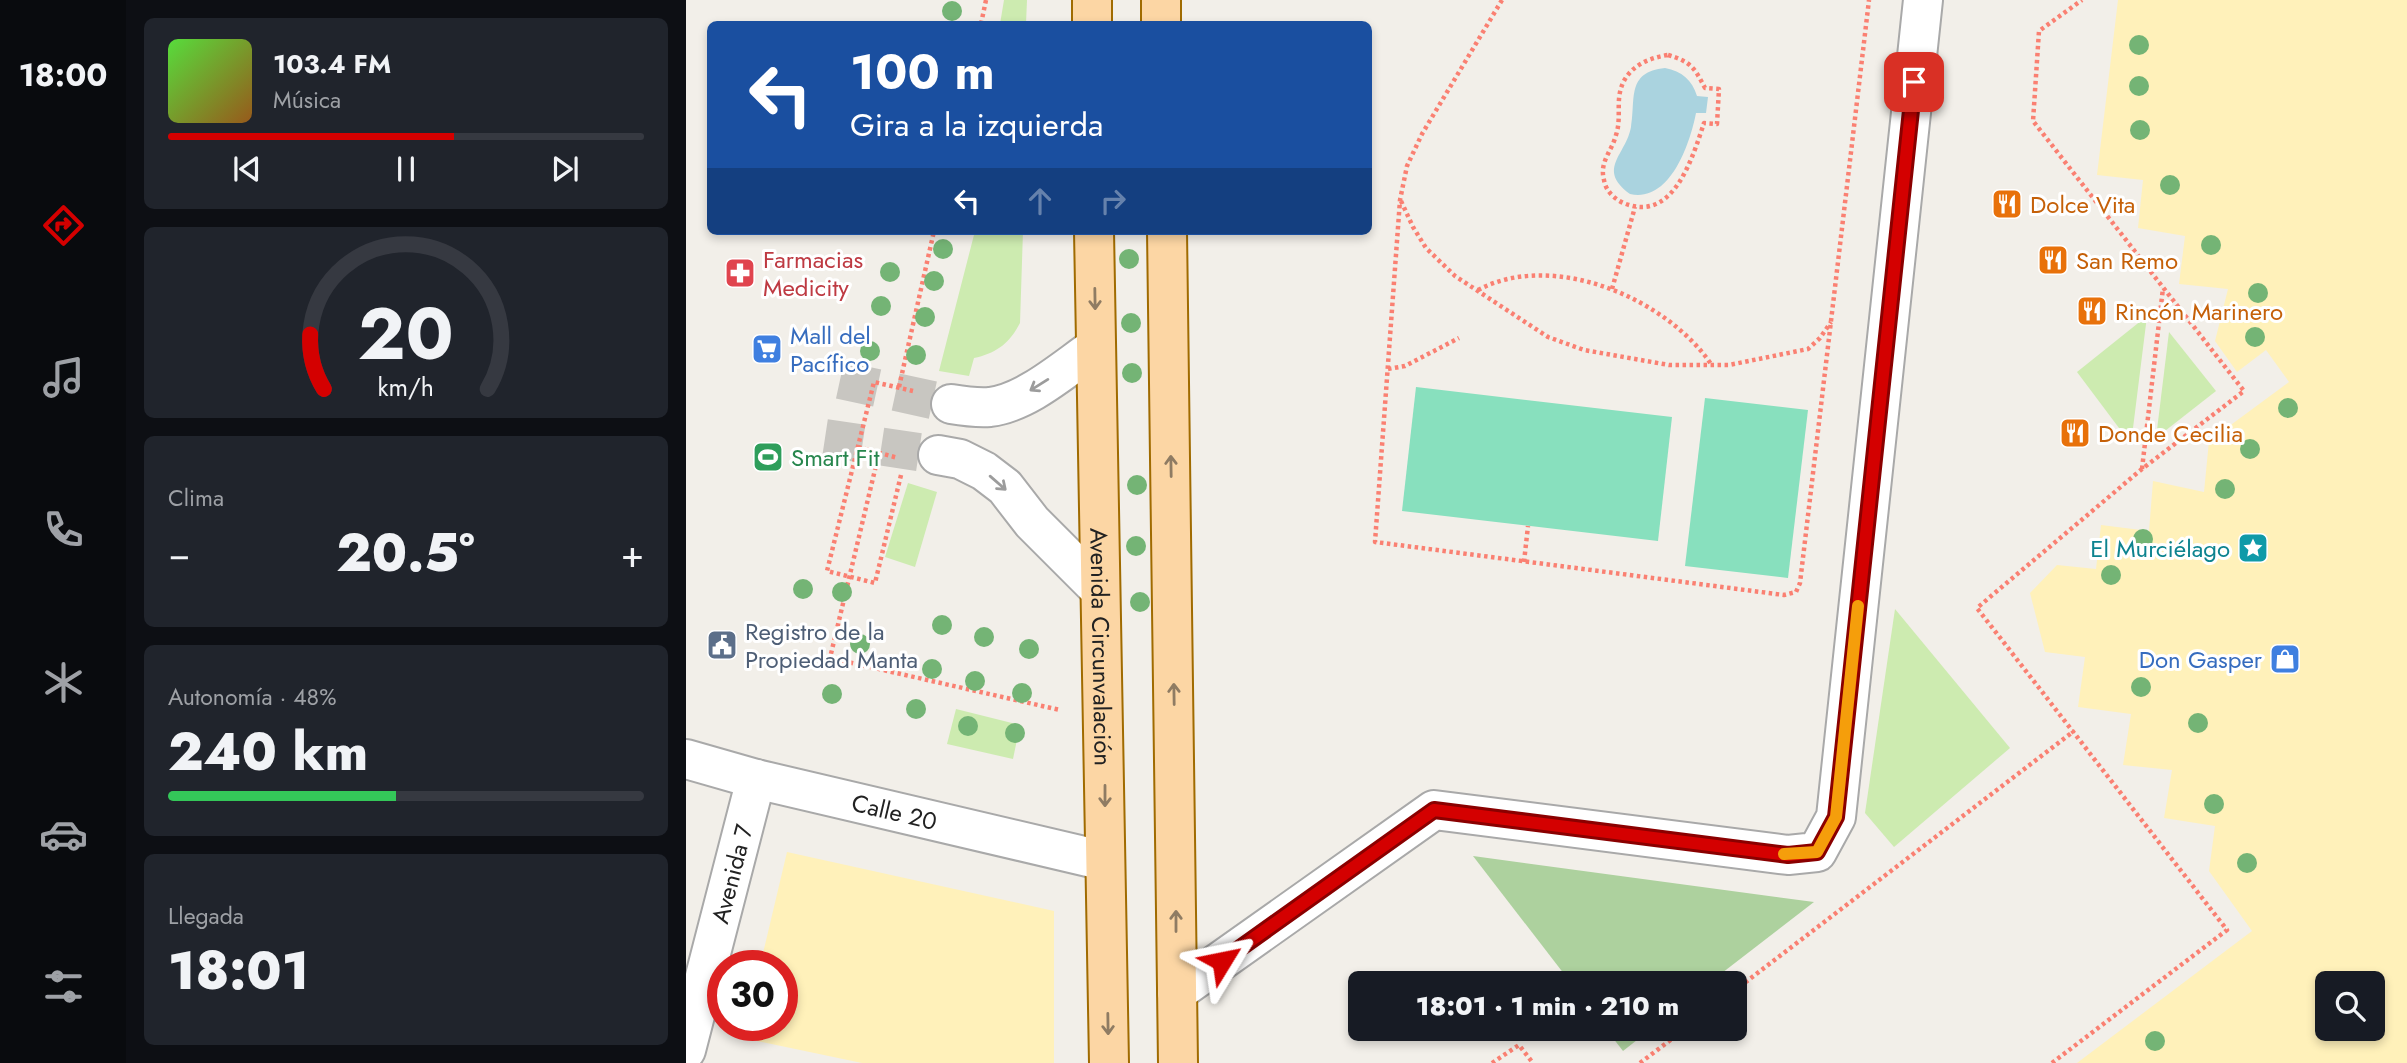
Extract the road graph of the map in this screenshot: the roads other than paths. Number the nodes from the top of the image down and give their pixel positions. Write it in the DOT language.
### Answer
graph roads {
  1 [pos="1092,0"];
  2 [pos="1161,0"];
  3 [pos="1923,0"];
  4 [pos="1092,21"];
  5 [pos="1161,21"];
  6 [pos="1094,235"];
  7 [pos="1167,235"];
  8 [pos="1096,347"];
  9 [pos="936,398"];
  10 [pos="922,457"];
  11 [pos="1100,590"];
  12 [pos="686,760"];
  13 [pos="756,779"];
  14 [pos="1105,861"];
  15 [pos="1177,992"];
  16 [pos="686,1050"];
  17 [pos="1109,1063"];
  18 [pos="1178,1063"];
  1 -- 4 [label="main road"];
  2 -- 5 [label="main road"];
  3 -- 15 [label="street"];
  6 -- 8 [label="main road, Avenida Circunvalación, one-way"];
  15 -- 7 [label="main road, one-way"];
  8 -- 9 [label="street, one-way"];
  8 -- 11 [label="main road, Avenida Circunvalación"];
  10 -- 11 [label="street, one-way"];
  11 -- 14 [label="main road, Avenida Circunvalación, one-way"];
  12 -- 13 [label="street, Calle 20"];
  13 -- 14 [label="street, Calle 20"];
  13 -- 16 [label="street, Avenida 7"];
  14 -- 17 [label="main road, Avenida Circunvalación, one-way"];
  15 -- 18 [label="main road"];
}
